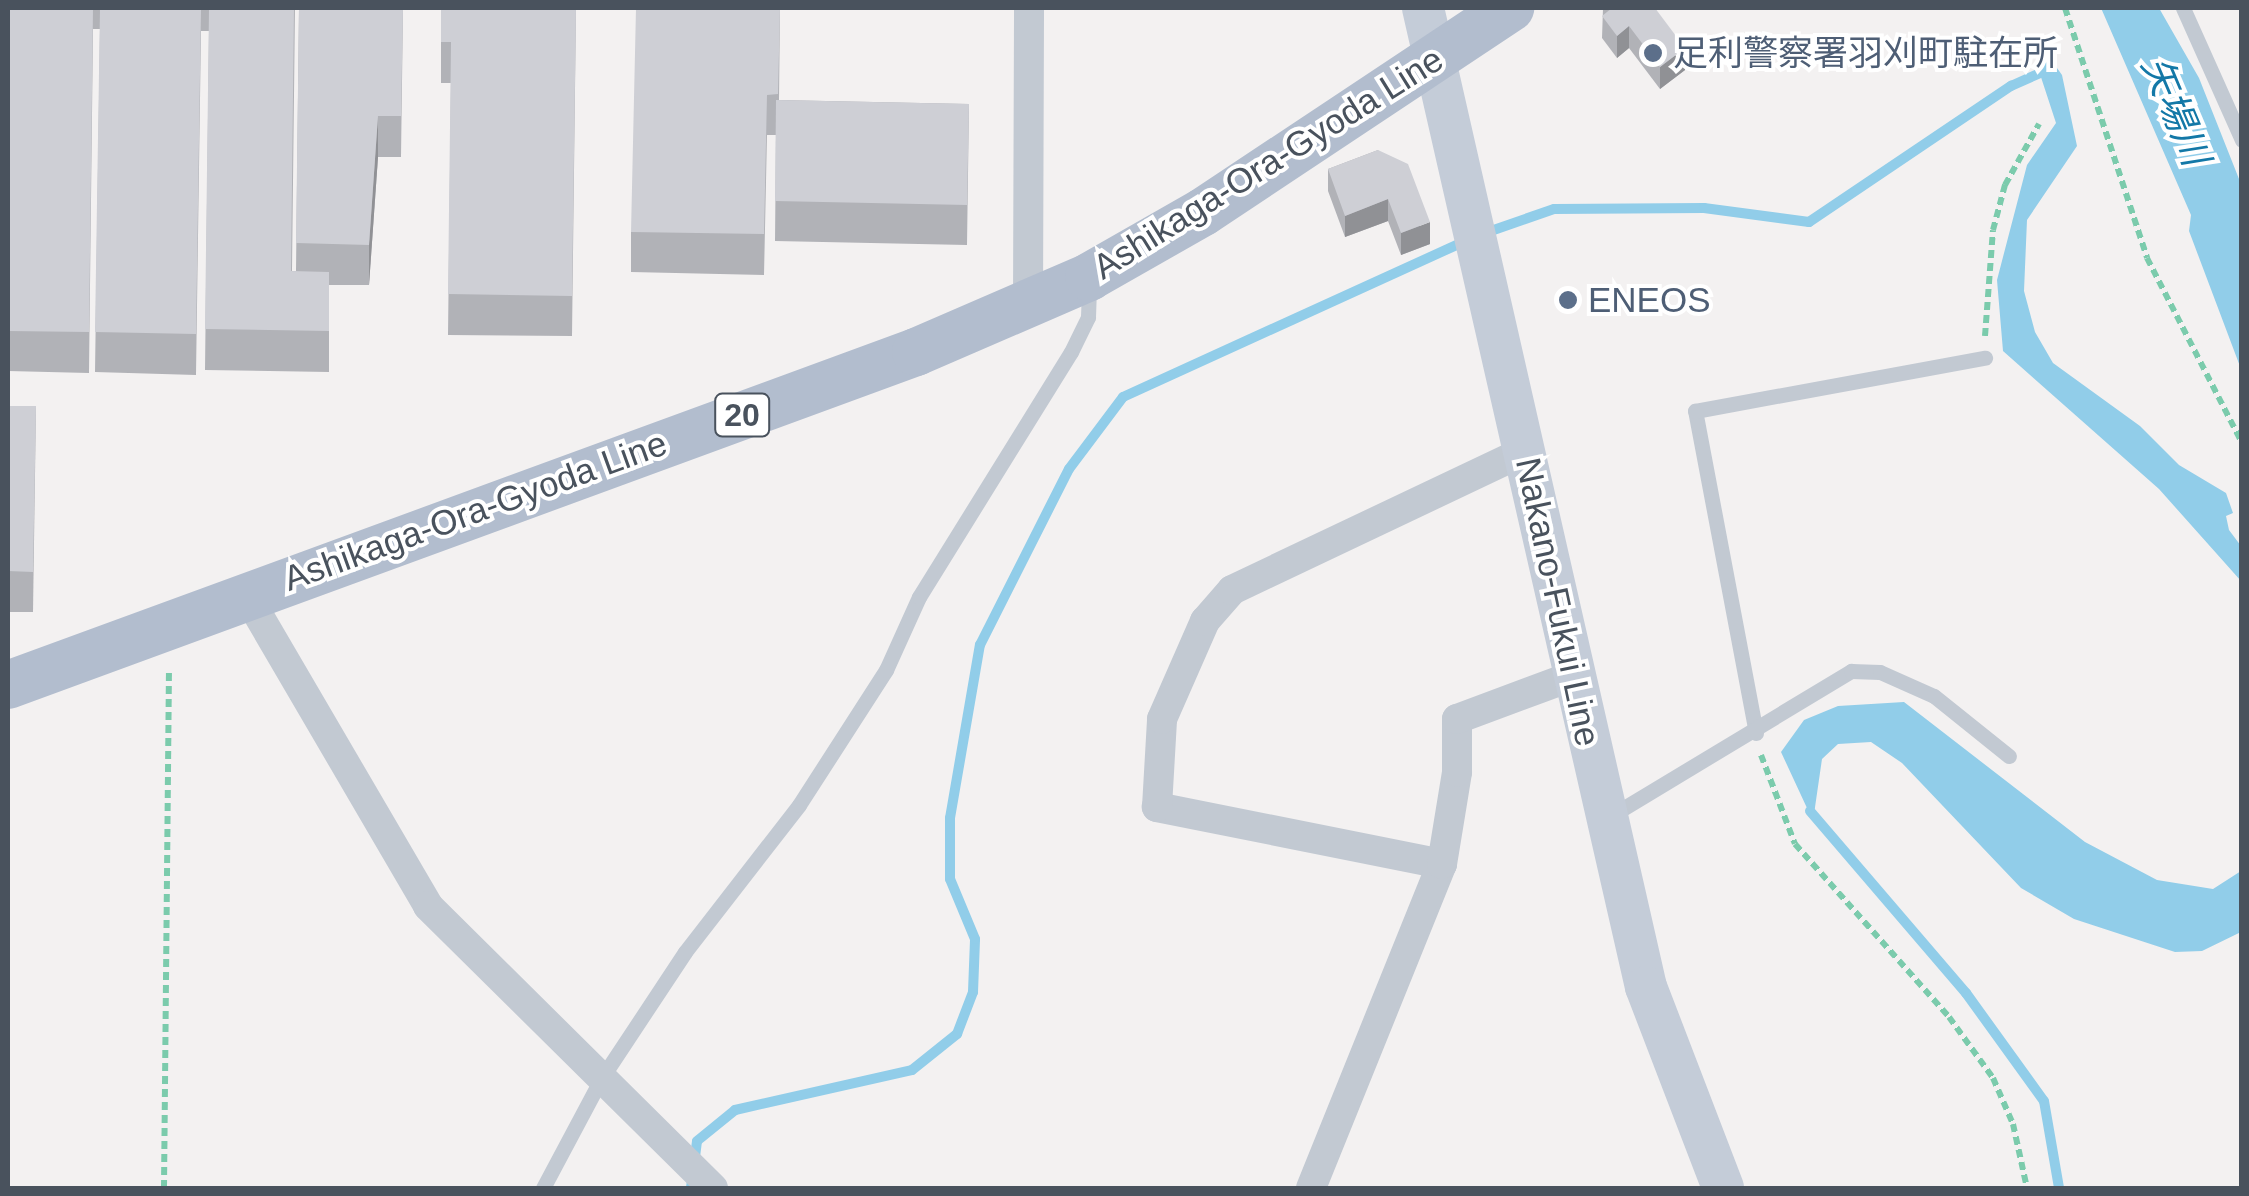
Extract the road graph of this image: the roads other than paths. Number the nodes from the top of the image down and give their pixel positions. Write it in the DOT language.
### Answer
graph roads {
  1 [pos="1030,8"];
  2 [pos="1424,8"];
  3 [pos="1510,8"];
  4 [pos="2183,8"];
  5 [pos="1434,58"];
  6 [pos="2242,140"];
  7 [pos="1089,277"];
  8 [pos="1028,304"];
  9 [pos="1985,358"];
  10 [pos="1527,450"];
  11 [pos="246,594"];
  12 [pos="1570,676"];
  13 [pos="8,685"];
  14 [pos="1756,733"];
  15 [pos="2009,756"];
  16 [pos="1605,819"];
  17 [pos="1442,864"];
  18 [pos="601,1079"];
  19 [pos="544,1188"];
  20 [pos="713,1188"];
  21 [pos="1312,1188"];
  22 [pos="1722,1188"];
  1 -- 8 [label="street"];
  2 -- 5 [label="main road, Nakano-Fukui Line"];
  3 -- 5 [label="main road, Ashikaga-Ora-Gyoda Line / 20"];
  4 -- 6 [label="lane"];
  5 -- 7 [label="main road, Ashikaga-Ora-Gyoda Line / 20"];
  5 -- 10 [label="main road, Nakano-Fukui Line"];
  7 -- 8 [label="main road, Ashikaga-Ora-Gyoda Line / 20"];
  7 -- 18 [label="lane"];
  8 -- 11 [label="main road, Ashikaga-Ora-Gyoda Line / 20"];
  9 -- 14 [label="lane"];
  10 -- 12 [label="main road, Nakano-Fukui Line"];
  10 -- 17 [label="street"];
  11 -- 13 [label="main road, Ashikaga-Ora-Gyoda Line / 20"];
  11 -- 18 [label="street"];
  12 -- 16 [label="main road, Nakano-Fukui Line"];
  12 -- 17 [label="street"];
  14 -- 15 [label="lane"];
  14 -- 16 [label="lane"];
  16 -- 22 [label="main road, Nakano-Fukui Line"];
  17 -- 21 [label="street"];
  18 -- 19 [label="lane"];
  18 -- 20 [label="street"];
}
